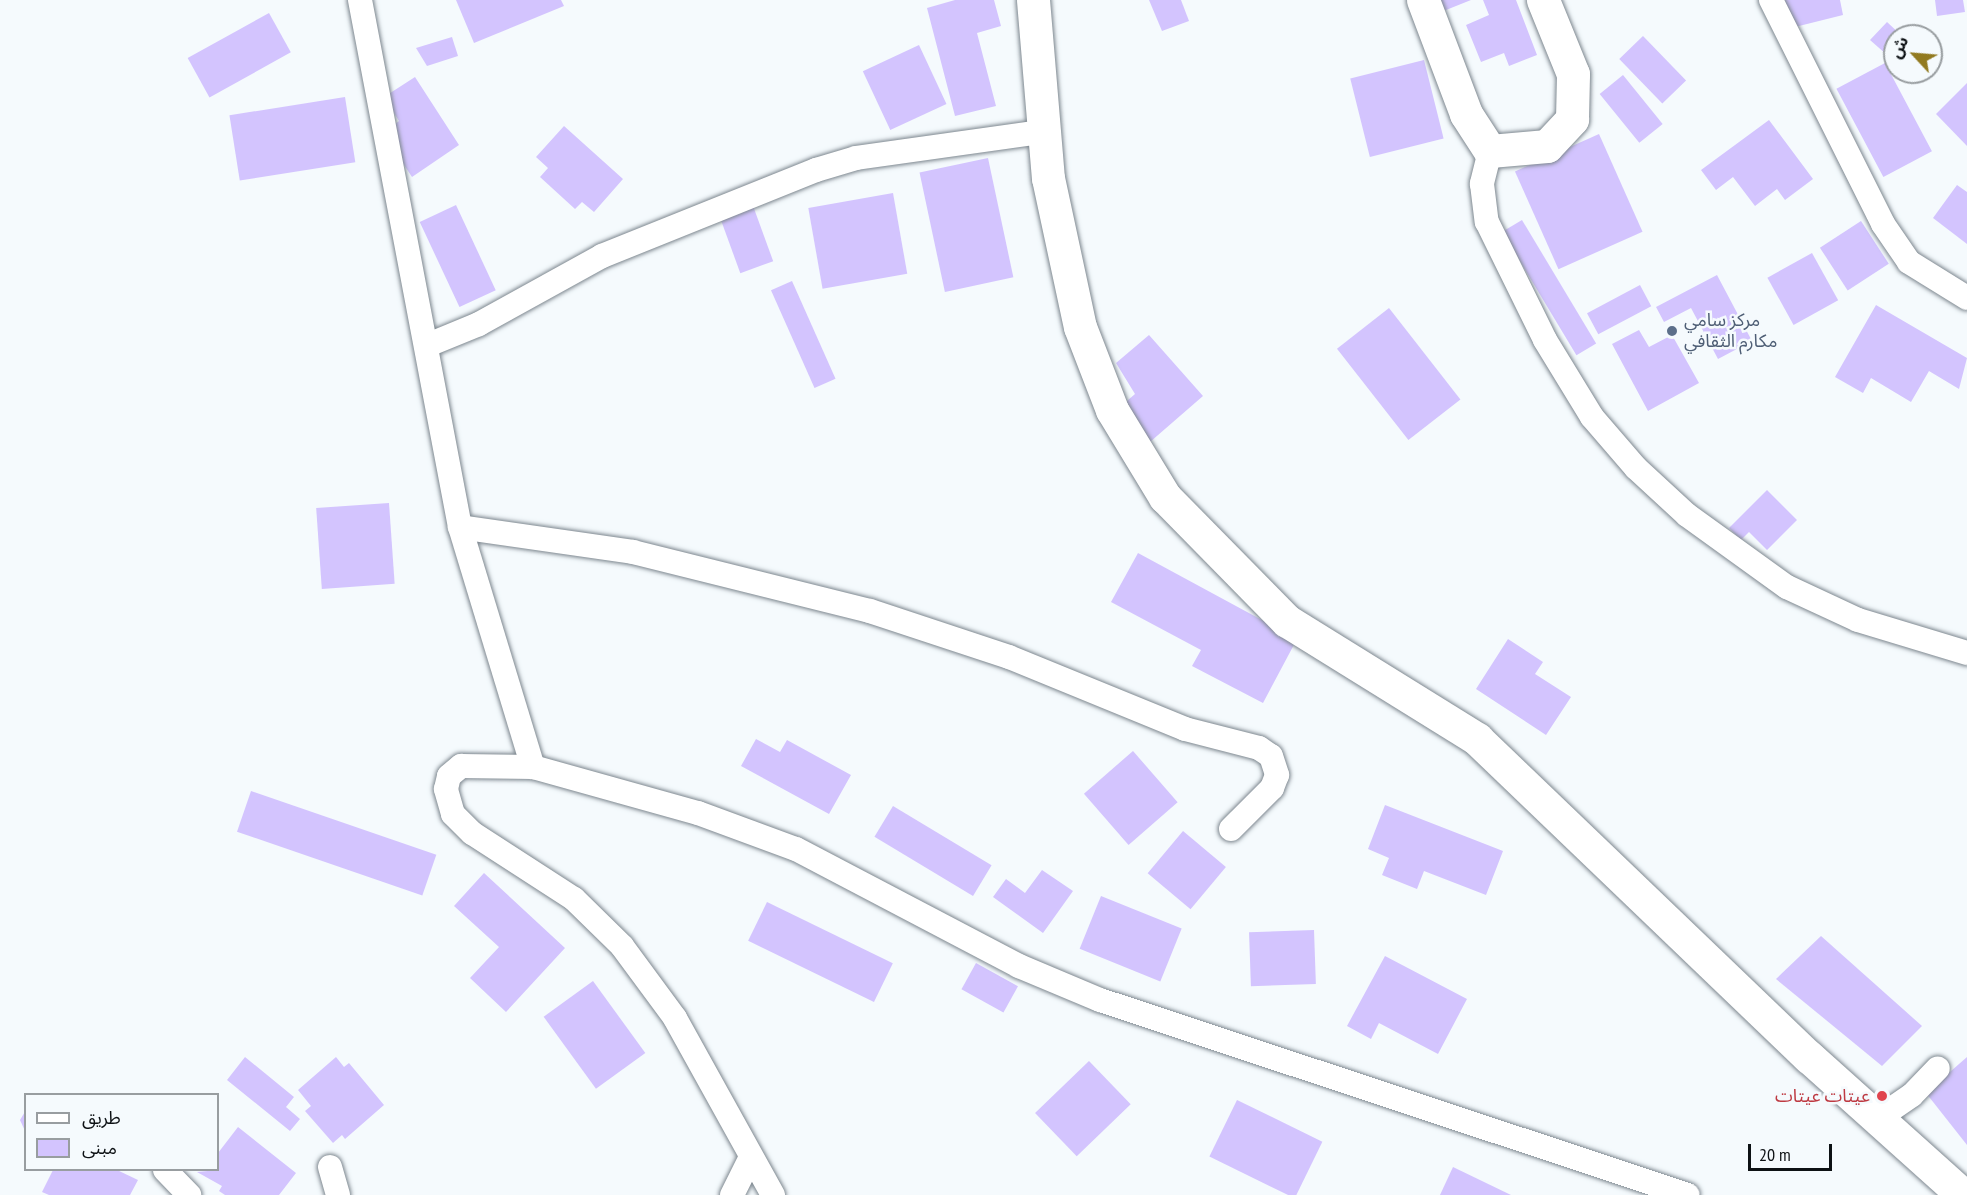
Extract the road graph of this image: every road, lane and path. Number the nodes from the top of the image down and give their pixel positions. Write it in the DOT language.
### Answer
graph roads {
  1 [pos="360,0"];
  2 [pos="1033,0"];
  3 [pos="1423,0"];
  4 [pos="1543,0"];
  5 [pos="1771,0"];
  6 [pos="1042,132"];
  7 [pos="1490,152"];
  8 [pos="1967,298"];
  9 [pos="428,345"];
  10 [pos="460,527"];
  11 [pos="1967,653"];
  12 [pos="533,767"];
  13 [pos="1232,829"];
  14 [pos="1938,1068"];
  15 [pos="1877,1119"];
  16 [pos="750,1159"];
  17 [pos="330,1167"];
  18 [pos="166,1171"];
  19 [pos="189,1195"];
  20 [pos="338,1195"];
  21 [pos="732,1195"];
  22 [pos="773,1195"];
  23 [pos="1688,1195"];
  24 [pos="1963,1195"];
  1 -- 9 [label="street"];
  2 -- 6 [label="main road"];
  3 -- 7 [label="main road"];
  4 -- 7 [label="main road"];
  5 -- 8 [label="street"];
  6 -- 9 [label="street"];
  6 -- 15 [label="main road"];
  7 -- 11 [label="street"];
  9 -- 10 [label="street"];
  10 -- 12 [label="street"];
  10 -- 13 [label="street"];
  12 -- 16 [label="street"];
  12 -- 23 [label="street"];
  14 -- 15 [label="street"];
  15 -- 24 [label="main road"];
  16 -- 21 [label="street"];
  16 -- 22 [label="street"];
  17 -- 20 [label="street"];
  18 -- 19 [label="street"];
}
